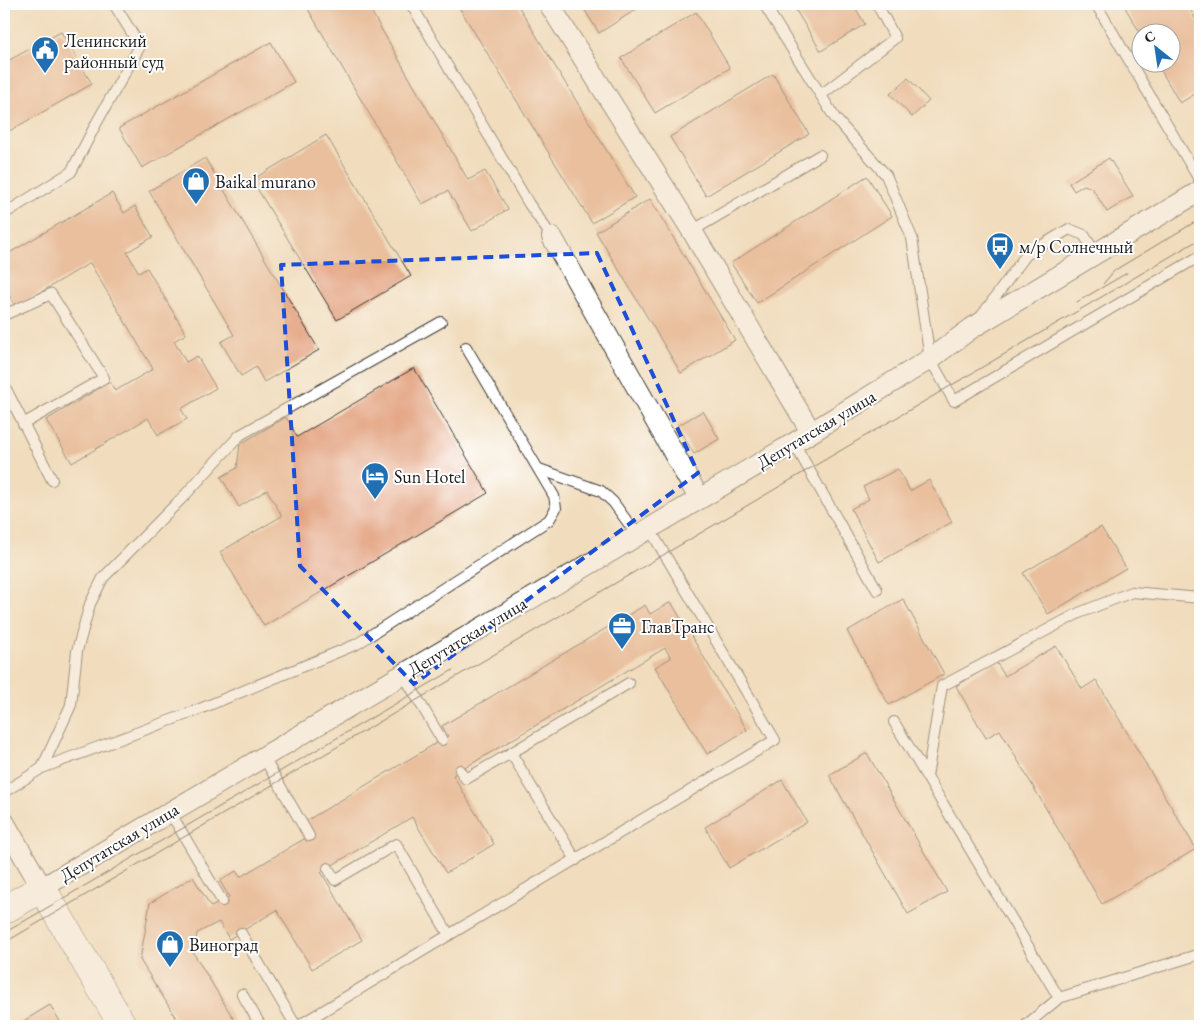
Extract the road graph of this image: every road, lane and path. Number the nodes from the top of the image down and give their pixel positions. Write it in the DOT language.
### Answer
graph roads {
  1 [pos="114,4"];
  2 [pos="411,4"];
  3 [pos="549,4"];
  4 [pos="764,4"];
  5 [pos="877,4"];
  6 [pos="1096,4"];
  7 [pos="820,94"];
  8 [pos="820,155"];
  9 [pos="1200,181"];
  10 [pos="1200,192"];
  11 [pos="4,214"];
  12 [pos="692,230"];
  13 [pos="552,237"];
  14 [pos="1096,254"];
  15 [pos="1200,256"];
  16 [pos="4,314"];
  17 [pos="441,322"];
  18 [pos="972,328"];
  19 [pos="466,346"];
  20 [pos="930,359"];
  21 [pos="4,386"];
  22 [pos="24,424"];
  23 [pos="811,432"];
  24 [pos="794,443"];
  25 [pos="539,469"];
  26 [pos="52,480"];
  27 [pos="699,498"];
  28 [pos="643,532"];
  29 [pos="876,590"];
  30 [pos="1200,598"];
  31 [pos="402,674"];
  32 [pos="629,683"];
  33 [pos="894,722"];
  34 [pos="442,740"];
  35 [pos="512,753"];
  36 [pos="264,756"];
  37 [pos="42,768"];
  38 [pos="460,770"];
  39 [pos="927,777"];
  40 [pos="4,792"];
  41 [pos="170,812"];
  42 [pos="4,822"];
  43 [pos="309,836"];
  44 [pos="576,860"];
  45 [pos="328,868"];
  46 [pos="42,888"];
  47 [pos="222,901"];
  48 [pos="4,910"];
  49 [pos="241,933"];
  50 [pos="449,935"];
  51 [pos="1200,954"];
  52 [pos="242,994"];
  53 [pos="1059,998"];
  54 [pos="123,1026"];
  55 [pos="261,1026"];
  56 [pos="297,1026"];
  57 [pos="1025,1026"];
  1 -- 11 [label="lane"];
  2 -- 13 [label="lane"];
  3 -- 12 [label="street"];
  4 -- 7 [label="lane"];
  5 -- 7 [label="lane"];
  6 -- 9 [label="lane"];
  7 -- 20 [label="lane"];
  8 -- 12 [label="lane"];
  10 -- 14 [label="street, Депутатская улица"];
  12 -- 23 [label="street"];
  13 -- 27 [label="street"];
  14 -- 18 [label="street, Депутатская улица"];
  14 -- 18 [label="lane"];
  15 -- 20 [label="lane"];
  16 -- 22 [label="lane"];
  17 -- 37 [label="lane"];
  18 -- 20 [label="street, Депутатская улица"];
  19 -- 25 [label="lane"];
  20 -- 23 [label="street, Депутатская улица"];
  21 -- 22 [label="lane"];
  22 -- 26 [label="lane"];
  23 -- 24 [label="street, Депутатская улица"];
  24 -- 27 [label="street, Депутатская улица"];
  24 -- 29 [label="lane"];
  25 -- 28 [label="lane"];
  25 -- 37 [label="lane"];
  27 -- 28 [label="street, Депутатская улица"];
  28 -- 31 [label="street, Депутатская улица"];
  28 -- 44 [label="lane"];
  30 -- 39 [label="lane"];
  31 -- 34 [label="lane"];
  31 -- 36 [label="street, Депутатская улица"];
  32 -- 35 [label="lane"];
  33 -- 39 [label="lane"];
  35 -- 38 [label="lane"];
  35 -- 44 [label="lane"];
  36 -- 41 [label="street, Депутатская улица"];
  36 -- 43 [label="lane"];
  37 -- 40 [label="lane"];
  39 -- 53 [label="lane"];
  41 -- 46 [label="street, Депутатская улица"];
  41 -- 47 [label="lane"];
  42 -- 46 [label="street"];
  44 -- 50 [label="lane"];
  45 -- 50 [label="lane"];
  46 -- 48 [label="street, Депутатская улица"];
  46 -- 54 [label="street"];
  49 -- 56 [label="lane"];
  50 -- 56 [label="lane"];
  51 -- 53 [label="lane"];
  52 -- 55 [label="lane"];
  53 -- 57 [label="lane"];
}
